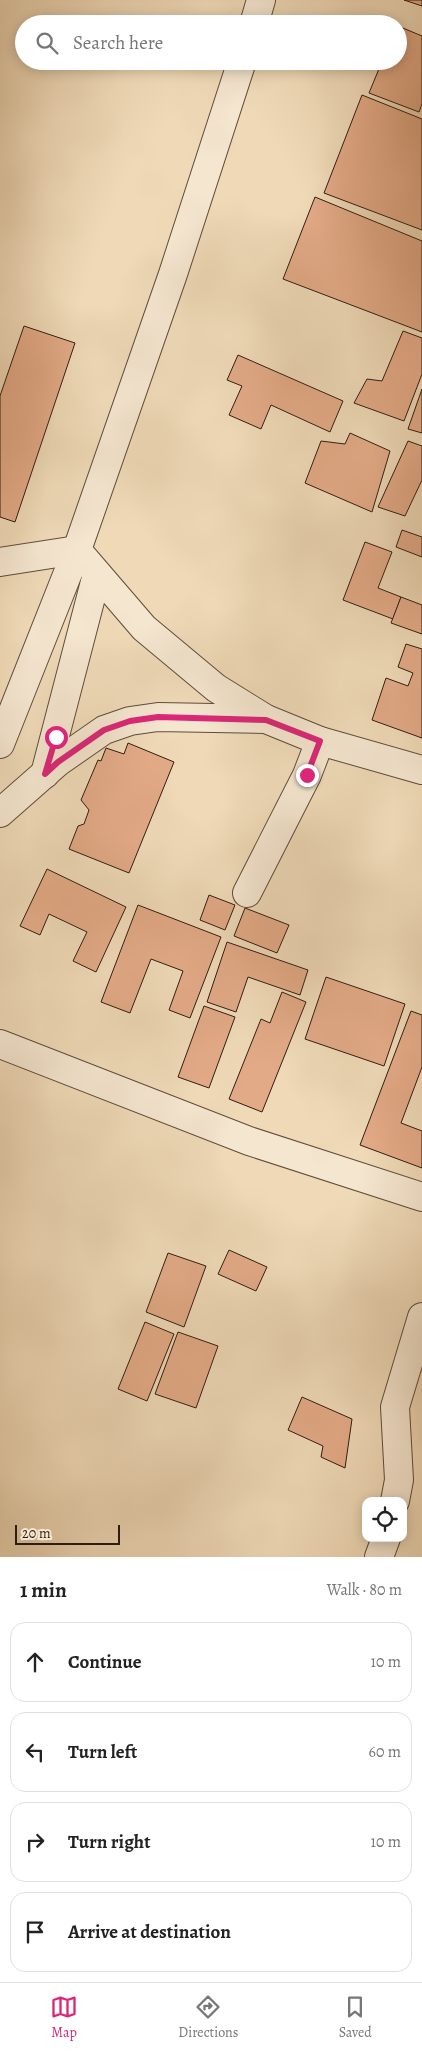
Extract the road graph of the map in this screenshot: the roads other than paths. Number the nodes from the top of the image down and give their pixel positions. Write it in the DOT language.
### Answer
graph roads {
  1 [pos="261,0"];
  2 [pos="257,15"];
  3 [pos="239,70"];
  4 [pos="77,550"];
  5 [pos="0,562"];
  6 [pos="97,574"];
  7 [pos="266,720"];
  8 [pos="320,741"];
  9 [pos="0,744"];
  10 [pos="422,770"];
  11 [pos="45,774"];
  12 [pos="0,813"];
  13 [pos="246,893"];
  14 [pos="0,1044"];
  15 [pos="422,1197"];
  16 [pos="422,1317"];
  17 [pos="396,1497"];
  18 [pos="385,1542"];
  19 [pos="379,1557"];
  1 -- 2 [label="street"];
  3 -- 4 [label="street"];
  4 -- 5 [label="street"];
  4 -- 6 [label="street"];
  4 -- 9 [label="street"];
  6 -- 7 [label="street"];
  6 -- 11 [label="street"];
  7 -- 8 [label="street"];
  7 -- 11 [label="street"];
  8 -- 10 [label="street"];
  8 -- 13 [label="street"];
  11 -- 12 [label="street"];
  14 -- 15 [label="street"];
  16 -- 17 [label="street"];
  18 -- 19 [label="street"];
}
